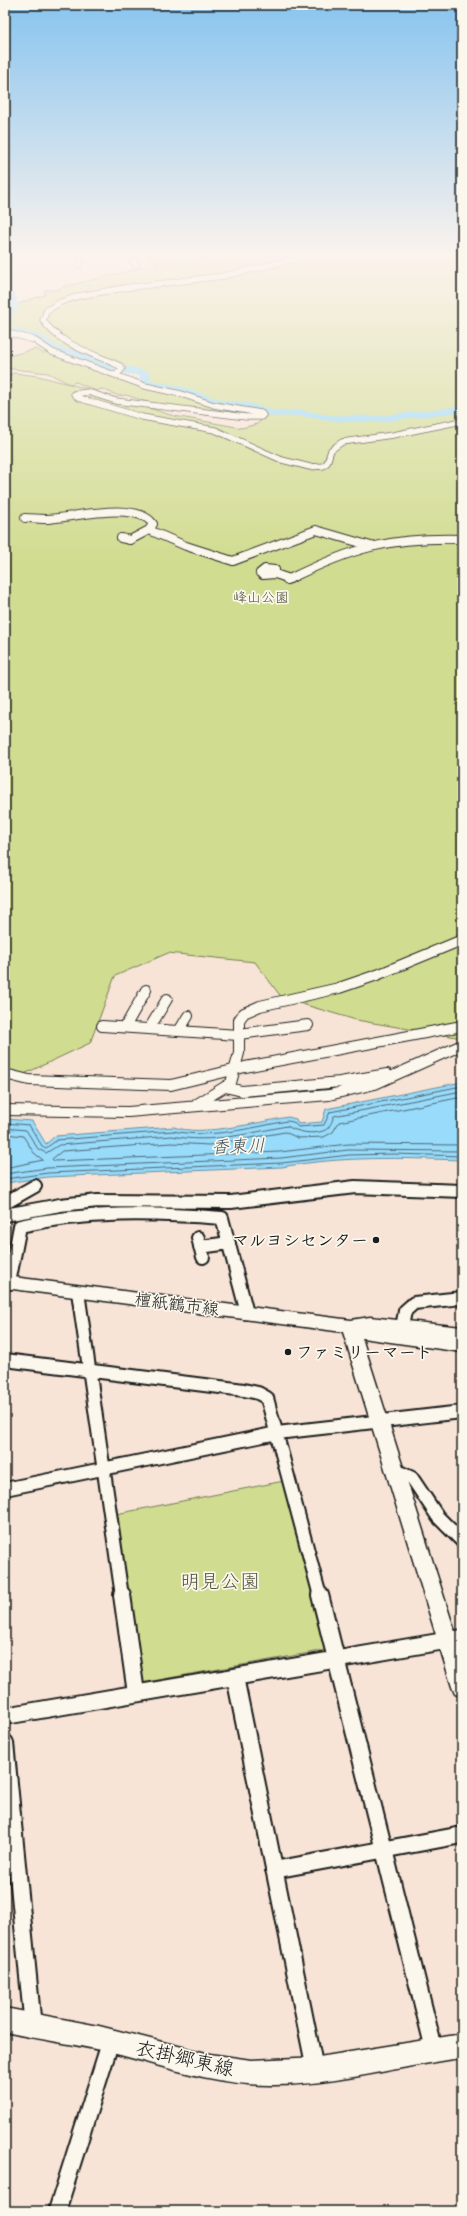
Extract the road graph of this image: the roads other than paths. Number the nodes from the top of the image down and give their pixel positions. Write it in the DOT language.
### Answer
graph roads {
  1 [pos="70,358"];
  2 [pos="106,358"];
  3 [pos="116,375"];
  4 [pos="462,421"];
  5 [pos="25,518"];
  6 [pos="149,530"];
  7 [pos="121,538"];
  8 [pos="462,539"];
  9 [pos="371,546"];
  10 [pos="275,574"];
  11 [pos="462,940"];
  12 [pos="146,990"];
  13 [pos="167,999"];
  14 [pos="188,1016"];
  15 [pos="308,1024"];
  16 [pos="102,1026"];
  17 [pos="462,1026"];
  18 [pos="125,1027"];
  19 [pos="149,1029"];
  20 [pos="179,1031"];
  21 [pos="239,1034"];
  22 [pos="462,1046"];
  23 [pos="233,1071"];
  24 [pos="404,1073"];
  25 [pos="5,1074"];
  26 [pos="225,1088"];
  27 [pos="195,1106"];
  28 [pos="5,1110"];
  29 [pos="83,1113"];
  30 [pos="46,1120"];
  31 [pos="35,1186"];
  32 [pos="462,1191"];
  33 [pos="5,1203"];
  34 [pos="5,1215"];
  35 [pos="229,1243"];
  36 [pos="200,1248"];
  37 [pos="7,1283"];
  38 [pos="78,1292"];
  39 [pos="462,1298"];
  40 [pos="247,1313"];
  41 [pos="350,1326"];
  42 [pos="402,1327"];
  43 [pos="462,1334"];
  44 [pos="462,1345"];
  45 [pos="5,1360"];
  46 [pos="90,1371"];
  47 [pos="462,1412"];
  48 [pos="378,1421"];
  49 [pos="277,1433"];
  50 [pos="104,1469"];
  51 [pos="393,1469"];
  52 [pos="5,1489"];
  53 [pos="462,1541"];
  54 [pos="455,1640"];
  55 [pos="337,1660"];
  56 [pos="234,1677"];
  57 [pos="462,1687"];
  58 [pos="136,1694"];
  59 [pos="5,1716"];
  60 [pos="5,1743"];
  61 [pos="9,1828"];
  62 [pos="462,1835"];
  63 [pos="384,1849"];
  64 [pos="274,1870"];
  65 [pos="5,2020"];
  66 [pos="34,2027"];
  67 [pos="111,2040"];
  68 [pos="462,2046"];
  69 [pos="434,2049"];
  70 [pos="315,2069"];
  71 [pos="57,2211"];
  1 -- 3 [label="street"];
  2 -- 3 [label="street"];
  3 -- 4 [label="street"];
  5 -- 6 [label="street"];
  6 -- 7 [label="street"];
  6 -- 9 [label="street"];
  8 -- 9 [label="street"];
  9 -- 10 [label="street"];
  11 -- 21 [label="street"];
  12 -- 18 [label="street"];
  13 -- 19 [label="street"];
  14 -- 20 [label="street"];
  15 -- 21 [label="street"];
  16 -- 18 [label="street"];
  17 -- 23 [label="street"];
  18 -- 19 [label="street"];
  19 -- 20 [label="street"];
  20 -- 21 [label="street"];
  21 -- 23 [label="street"];
  22 -- 24 [label="street"];
  23 -- 25 [label="street"];
  23 -- 26 [label="street"];
  24 -- 26 [label="street"];
  24 -- 27 [label="street"];
  26 -- 27 [label="street"];
  27 -- 29 [label="street"];
  28 -- 29 [label="street"];
  29 -- 30 [label="street"];
  31 -- 33 [label="street"];
  32 -- 34 [label="street"];
  35 -- 36 [label="street"];
  35 -- 37 [label="street"];
  35 -- 40 [label="street"];
  37 -- 38 [label="main road, 檀紙鶴市線"];
  38 -- 40 [label="main road, 檀紙鶴市線"];
  38 -- 46 [label="street"];
  39 -- 42 [label="street"];
  40 -- 41 [label="main road, 檀紙鶴市線"];
  41 -- 42 [label="main road, 檀紙鶴市線"];
  41 -- 44 [label="main road, 檀紙鶴市線"];
  41 -- 48 [label="main road"];
  42 -- 43 [label="main road, 檀紙鶴市線"];
  45 -- 46 [label="street"];
  46 -- 49 [label="street"];
  46 -- 50 [label="street"];
  47 -- 48 [label="street"];
  48 -- 49 [label="street"];
  48 -- 51 [label="main road"];
  49 -- 50 [label="street"];
  49 -- 55 [label="street"];
  50 -- 52 [label="street"];
  50 -- 58 [label="street"];
  51 -- 53 [label="street"];
  51 -- 54 [label="main road"];
  54 -- 55 [label="street"];
  54 -- 57 [label="main road"];
  55 -- 56 [label="street"];
  55 -- 63 [label="street"];
  56 -- 58 [label="street"];
  56 -- 64 [label="street"];
  58 -- 59 [label="street"];
  60 -- 61 [label="street"];
  61 -- 66 [label="street"];
  62 -- 63 [label="street"];
  63 -- 64 [label="street"];
  63 -- 69 [label="street"];
  64 -- 70 [label="street"];
  65 -- 66 [label="main road, 衣掛郷東線"];
  66 -- 67 [label="main road, 衣掛郷東線"];
  67 -- 70 [label="main road, 衣掛郷東線"];
  67 -- 71 [label="street"];
  68 -- 69 [label="main road, 衣掛郷東線"];
  69 -- 70 [label="main road, 衣掛郷東線"];
}
